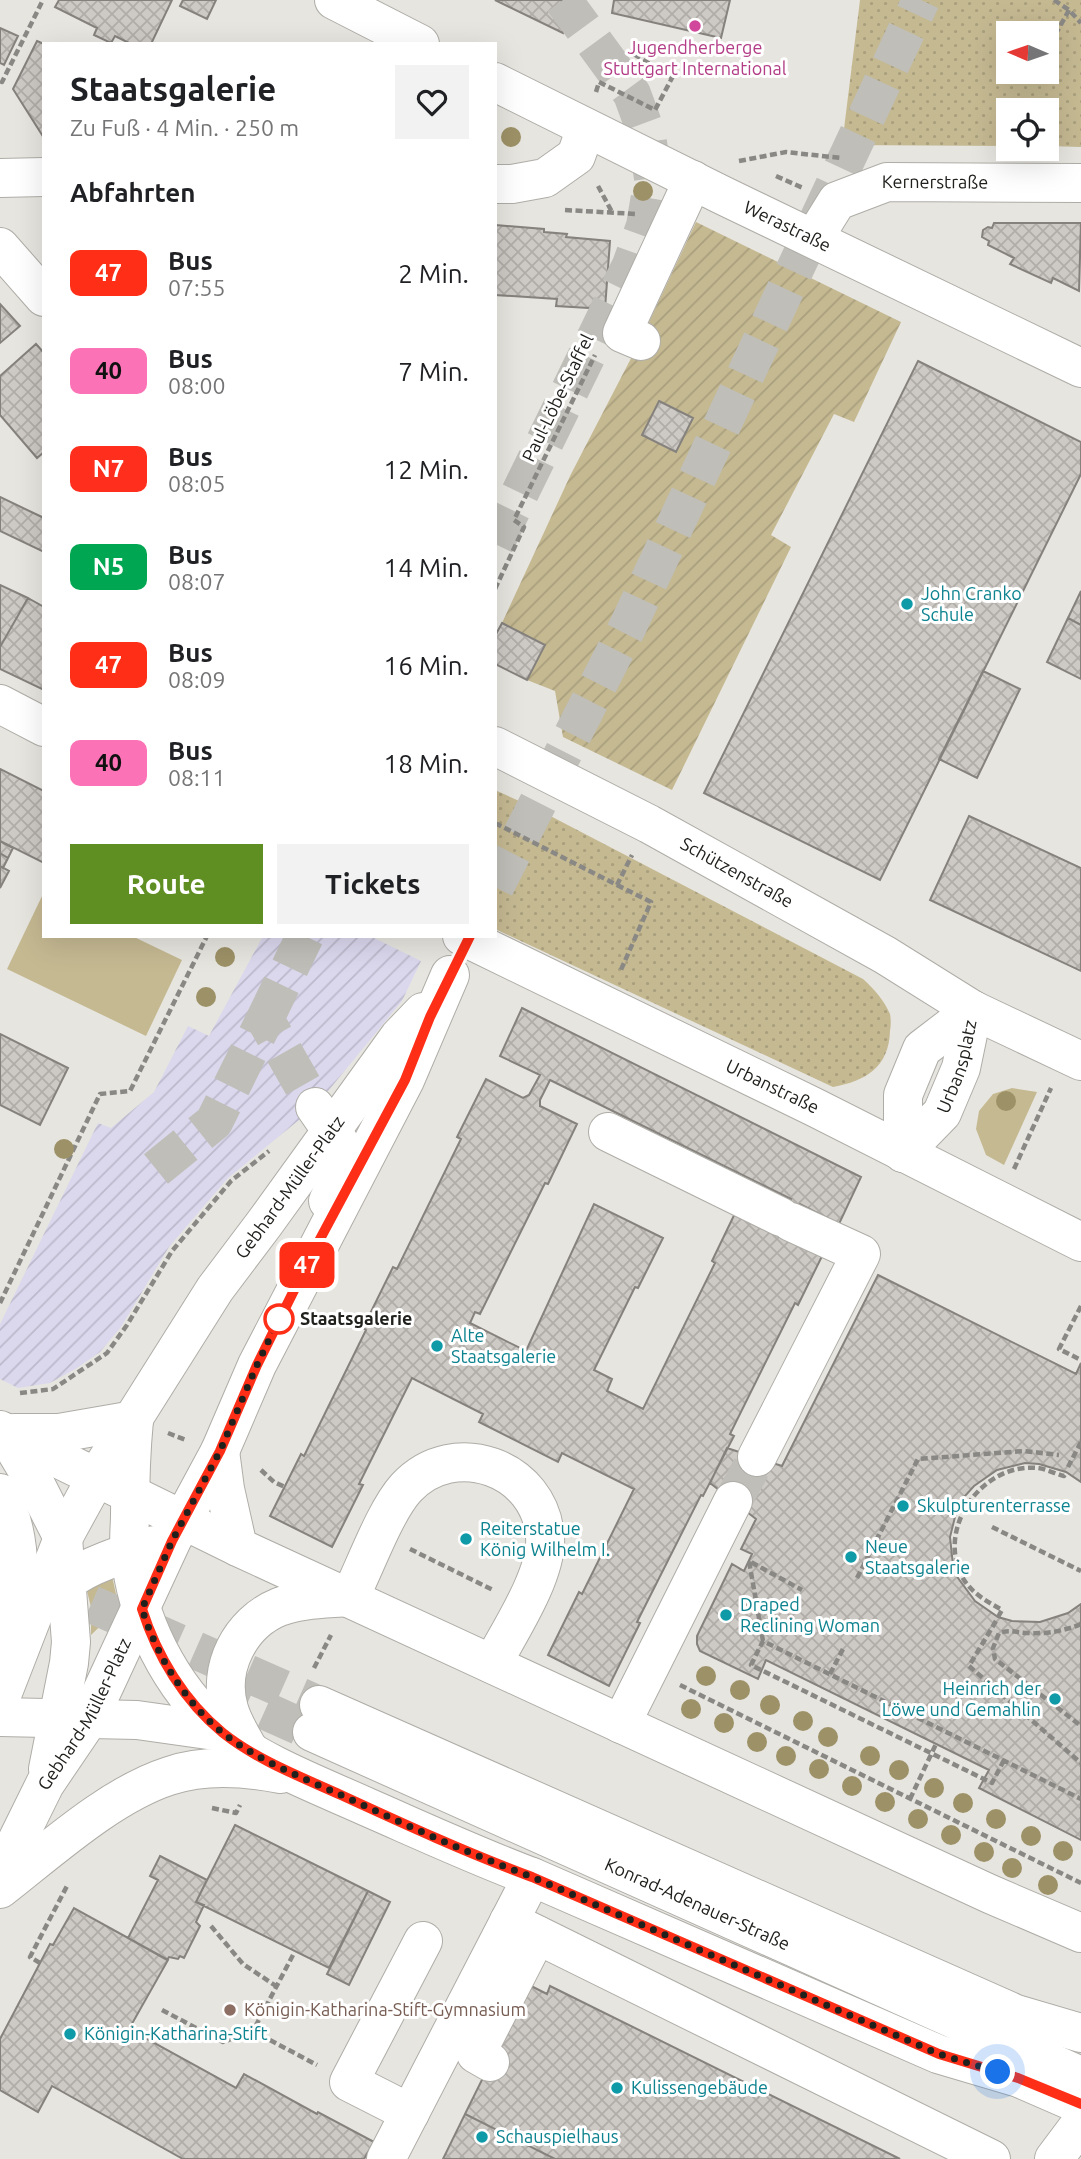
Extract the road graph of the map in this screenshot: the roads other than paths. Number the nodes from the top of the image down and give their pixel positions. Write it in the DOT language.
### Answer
graph roads {
  1 [pos="334,0"];
  2 [pos="416,42"];
  3 [pos="497,83"];
  4 [pos="586,128"];
  5 [pos="42,177"];
  6 [pos="0,178"];
  7 [pos="692,180"];
  8 [pos="1081,183"];
  9 [pos="497,184"];
  10 [pos="814,238"];
  11 [pos="0,247"];
  12 [pos="42,295"];
  13 [pos="641,341"];
  14 [pos="1081,368"];
  15 [pos="0,704"];
  16 [pos="42,726"];
  17 [pos="497,747"];
  18 [pos="466,938"];
  19 [pos="973,1010"];
  20 [pos="1074,1058"];
  21 [pos="323,1118"];
  22 [pos="608,1132"];
  23 [pos="903,1153"];
  24 [pos="1081,1242"];
  25 [pos="312,1254"];
  26 [pos="134,1420"];
  27 [pos="2,1432"];
  28 [pos="220,1451"];
  29 [pos="757,1457"];
  30 [pos="97,1476"];
  31 [pos="0,1493"];
  32 [pos="130,1495"];
  33 [pos="733,1502"];
  34 [pos="201,1535"];
  35 [pos="63,1538"];
  36 [pos="130,1552"];
  37 [pos="68,1581"];
  38 [pos="350,1597"];
  39 [pos="142,1609"];
  40 [pos="29,1624"];
  41 [pos="492,1664"];
  42 [pos="1,1705"];
  43 [pos="74,1719"];
  44 [pos="621,1724"];
  45 [pos="235,1741"];
  46 [pos="300,1777"];
  47 [pos="0,1875"];
  48 [pos="532,1877"];
  49 [pos="0,1889"];
  50 [pos="523,1928"];
  51 [pos="1081,1933"];
  52 [pos="423,1941"];
  53 [pos="1081,2033"];
  54 [pos="490,2044"];
  55 [pos="1081,2076"];
  56 [pos="1081,2105"];
  57 [pos="410,2113"];
  58 [pos="1081,2123"];
  59 [pos="386,2159"];
  60 [pos="991,2159"];
  61 [pos="1054,2159"];
  1 -- 2 [label="main road"];
  3 -- 4 [label="main road, Werastraße"];
  4 -- 7 [label="main road, Werastraße"];
  4 -- 9 [label="main road"];
  5 -- 6 [label="main road"];
  7 -- 10 [label="main road, Werastraße"];
  7 -- 13 [label="main road"];
  8 -- 10 [label="main road, Kernerstraße"];
  10 -- 14 [label="main road, Werastraße"];
  11 -- 12 [label="main road"];
  15 -- 16 [label="main road"];
  17 -- 19 [label="main road, Schützenstraße"];
  18 -- 23 [label="main road, Urbanstraße"];
  19 -- 20 [label="main road, Schützenstraße"];
  19 -- 23 [label="main road, Urbansplatz"];
  21 -- 25 [label="main road"];
  21 -- 25 [label="main road, Gebhard-Müller-Platz"];
  21 -- 26 [label="main road, Gebhard-Müller-Platz"];
  22 -- 29 [label="main road"];
  23 -- 24 [label="main road, Urbanstraße"];
  25 -- 28 [label="main road, Gebhard-Müller-Platz"];
  26 -- 27 [label="main road"];
  26 -- 30 [label="main road, Gebhard-Müller-Platz"];
  26 -- 32 [label="main road"];
  27 -- 30 [label="main road"];
  27 -- 35 [label="main road"];
  28 -- 34 [label="main road, Gebhard-Müller-Platz"];
  28 -- 34 [label="main road"];
  30 -- 32 [label="main road"];
  30 -- 35 [label="main road, Gebhard-Müller-Platz"];
  31 -- 42 [label="main road"];
  32 -- 34 [label="main road"];
  32 -- 36 [label="main road"];
  33 -- 44 [label="main road"];
  34 -- 36 [label="main road"];
  34 -- 38 [label="main road"];
  34 -- 39 [label="main road, Gebhard-Müller-Platz"];
  35 -- 37 [label="main road"];
  35 -- 40 [label="main road, Gebhard-Müller-Platz"];
  36 -- 37 [label="main road"];
  36 -- 39 [label="main road"];
  37 -- 40 [label="main road"];
  37 -- 43 [label="main road"];
  38 -- 41 [label="main road"];
  38 -- 41 [label="main road"];
  38 -- 45 [label="main road"];
  39 -- 43 [label="main road, Gebhard-Müller-Platz"];
  39 -- 45 [label="main road"];
  40 -- 42 [label="main road, Gebhard-Müller-Platz"];
  41 -- 44 [label="main road"];
  42 -- 43 [label="main road"];
  43 -- 45 [label="main road"];
  43 -- 47 [label="main road, Gebhard-Müller-Platz"];
  44 -- 51 [label="main road"];
  45 -- 46 [label="main road"];
  46 -- 48 [label="main road"];
  46 -- 49 [label="main road"];
  48 -- 50 [label="main road"];
  48 -- 56 [label="main road"];
  50 -- 54 [label="main road"];
  50 -- 57 [label="main road"];
  50 -- 60 [label="main road"];
  52 -- 57 [label="main road"];
  53 -- 55 [label="main road, Konrad-Adenauer-Straße"];
  57 -- 59 [label="main road"];
  58 -- 61 [label="main road"];
}
